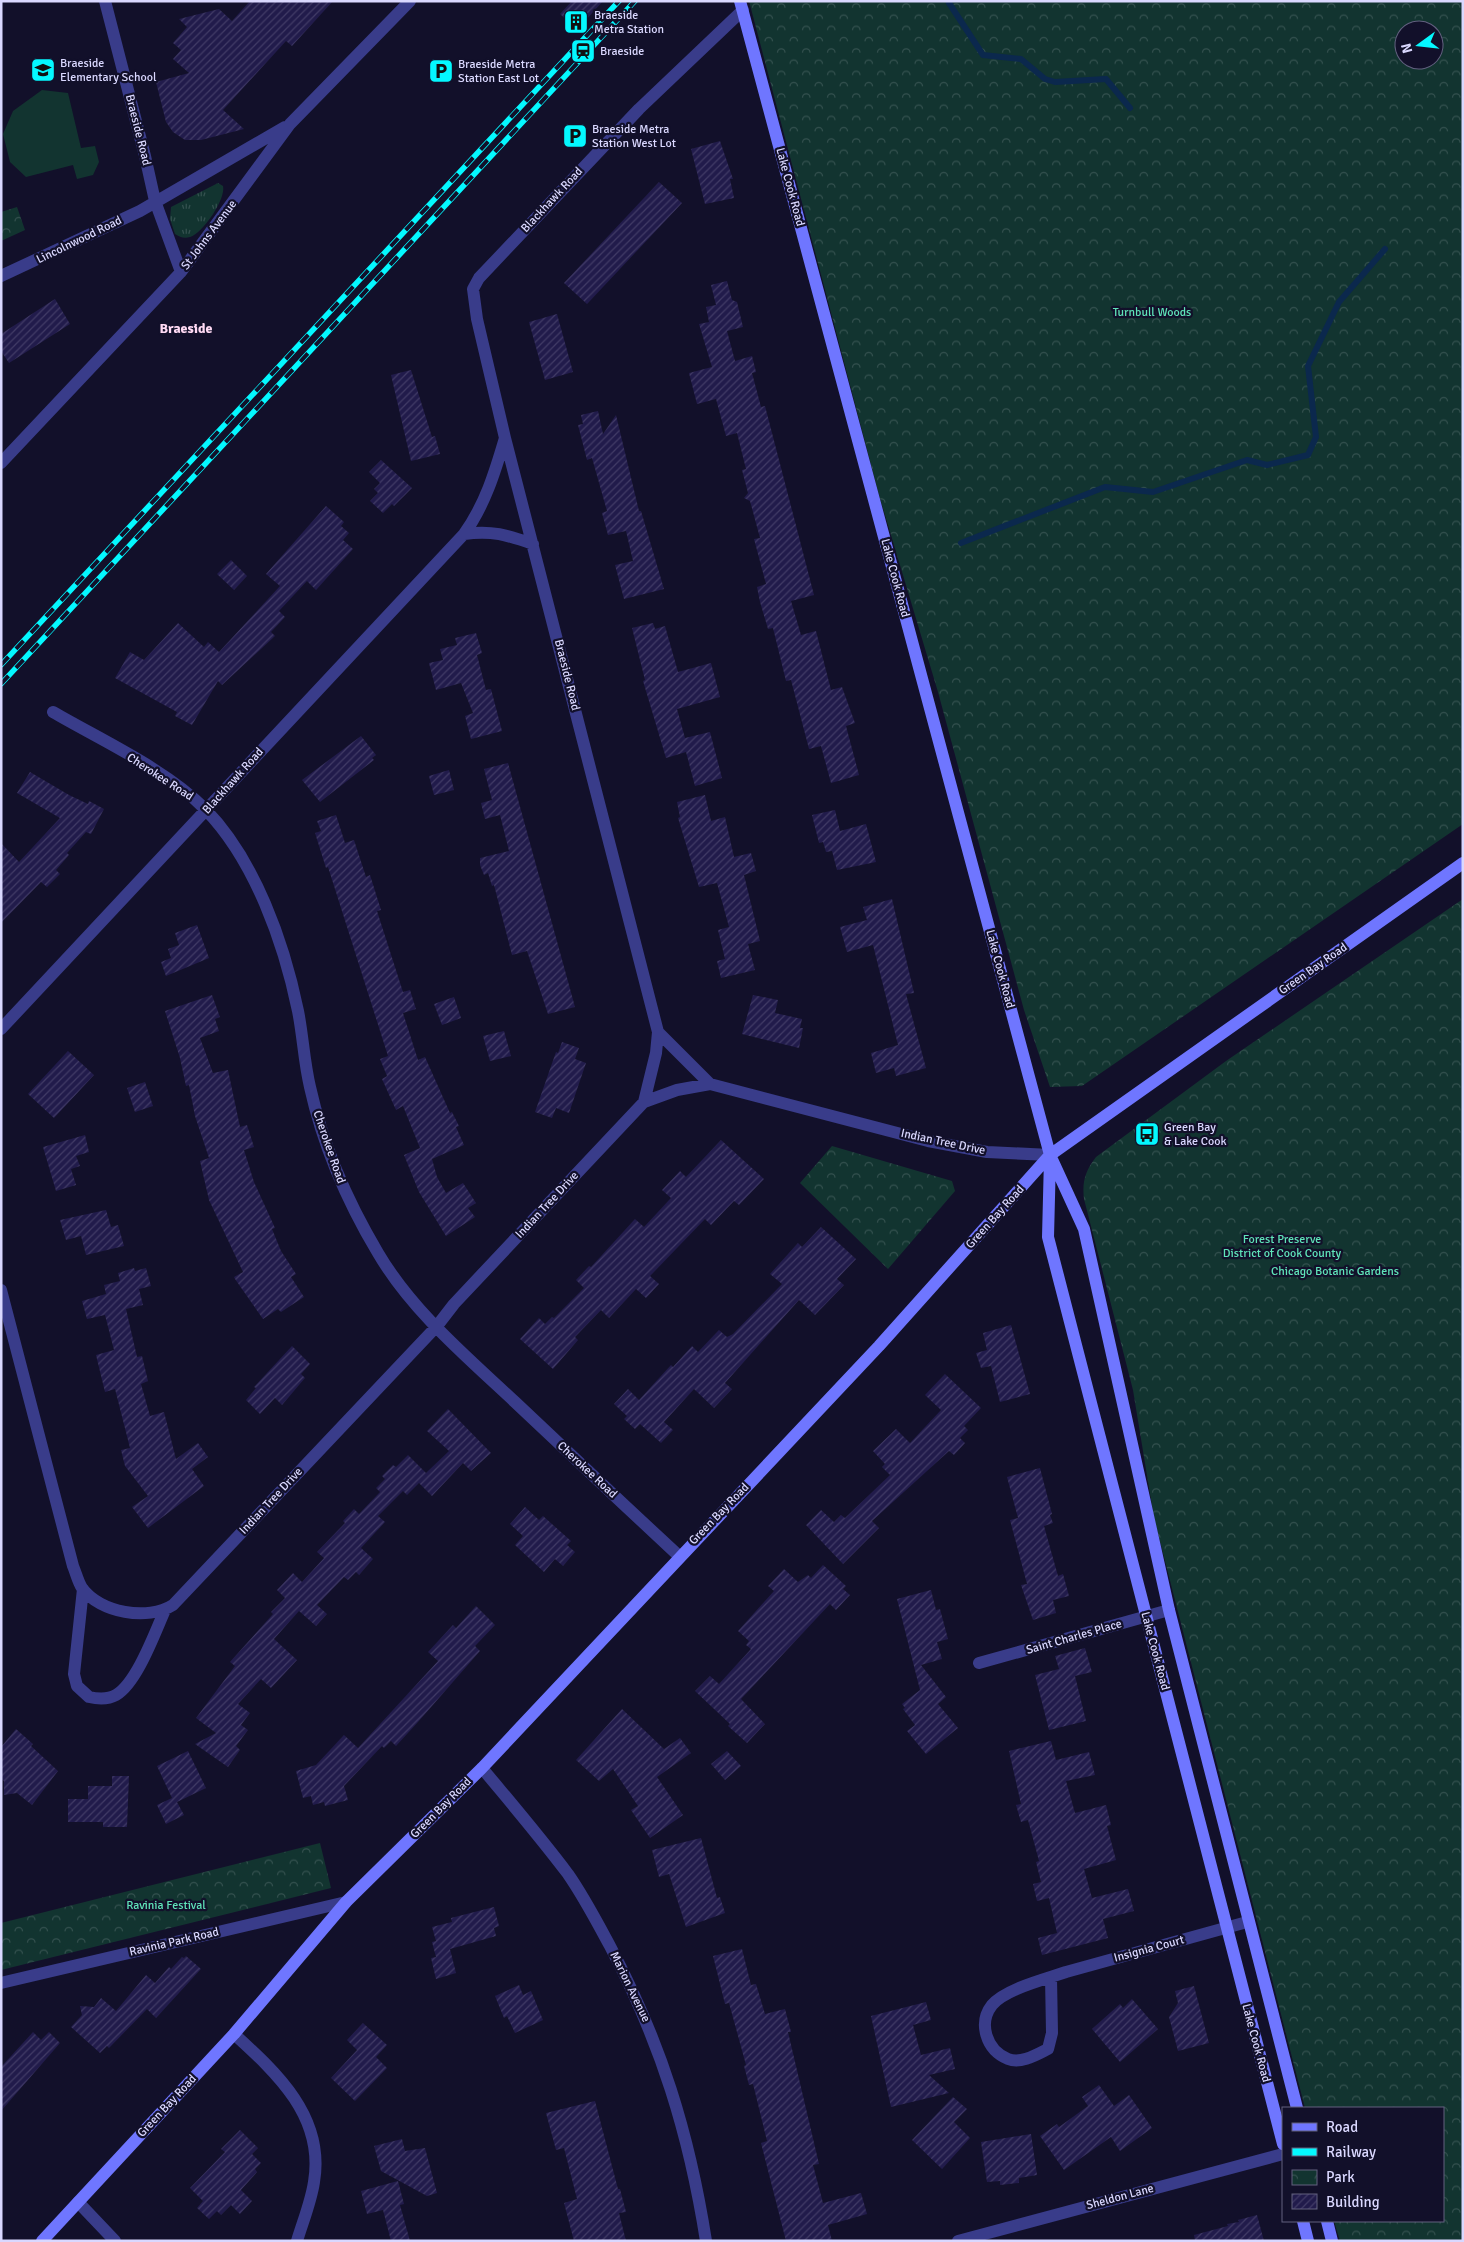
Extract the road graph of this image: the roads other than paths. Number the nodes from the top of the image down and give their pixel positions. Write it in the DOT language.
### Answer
graph roads {
  1 [pos="105,1"];
  2 [pos="410,1"];
  3 [pos="741,6"];
  4 [pos="290,124"];
  5 [pos="155,201"];
  6 [pos="181,272"];
  7 [pos="1,276"];
  8 [pos="477,318"];
  9 [pos="505,438"];
  10 [pos="1,464"];
  11 [pos="464,534"];
  12 [pos="533,544"];
  13 [pos="53,712"];
  14 [pos="206,811"];
  15 [pos="1463,863"];
  16 [pos="1,1029"];
  17 [pos="658,1032"];
  18 [pos="710,1084"];
  19 [pos="644,1102"];
  20 [pos="1050,1155"];
  21 [pos="1,1290"];
  22 [pos="437,1326"];
  23 [pos="679,1556"];
  24 [pos="83,1589"];
  25 [pos="165,1610"];
  26 [pos="1169,1610"];
  27 [pos="1146,1616"];
  28 [pos="978,1663"];
  29 [pos="482,1768"];
  30 [pos="346,1902"];
  31 [pos="1248,1922"];
  32 [pos="1226,1928"];
  33 [pos="1051,1977"];
  34 [pos="1,1983"];
  35 [pos="234,2034"];
  36 [pos="1297,2107"];
  37 [pos="1282,2140"];
  38 [pos="1282,2154"];
  39 [pos="78,2202"];
  40 [pos="1303,2222"];
  41 [pos="1327,2222"];
  42 [pos="42,2241"];
  43 [pos="115,2241"];
  44 [pos="297,2241"];
  45 [pos="706,2241"];
  46 [pos="958,2241"];
  47 [pos="1308,2241"];
  48 [pos="1332,2241"];
  1 -- 5 [label="street, Braeside Road"];
  2 -- 4 [label="street, St Johns Avenue"];
  3 -- 8 [label="street, Blackhawk Road"];
  3 -- 20 [label="main road, Lake Cook Road"];
  4 -- 5 [label="street, Lincolnwood Road"];
  4 -- 6 [label="street, St Johns Avenue"];
  5 -- 6 [label="street"];
  5 -- 7 [label="street, Lincolnwood Road"];
  6 -- 10 [label="street, St Johns Avenue"];
  8 -- 9 [label="street, Braeside Road"];
  9 -- 11 [label="street, Blackhawk Road"];
  9 -- 12 [label="street, Braeside Road"];
  11 -- 12 [label="street"];
  11 -- 14 [label="street, Blackhawk Road"];
  12 -- 17 [label="street, Braeside Road"];
  13 -- 14 [label="street, Cherokee Road"];
  14 -- 16 [label="street, Blackhawk Road"];
  14 -- 22 [label="street, Cherokee Road"];
  15 -- 20 [label="main road, Green Bay Road"];
  17 -- 18 [label="street"];
  17 -- 19 [label="street, Braeside Road"];
  18 -- 19 [label="street, Indian Tree Drive"];
  18 -- 20 [label="street, Indian Tree Drive"];
  19 -- 22 [label="street, Indian Tree Drive"];
  20 -- 23 [label="main road, Green Bay Road"];
  20 -- 26 [label="main road, Lake Cook Road"];
  20 -- 27 [label="main road, Lake Cook Road"];
  21 -- 24 [label="street, Indian Tree Drive"];
  22 -- 23 [label="street, Cherokee Road"];
  22 -- 25 [label="street, Indian Tree Drive"];
  23 -- 29 [label="main road, Green Bay Road"];
  24 -- 25 [label="street, Indian Tree Drive"];
  24 -- 25 [label="street, Indian Tree Drive"];
  26 -- 27 [label="street, Saint Charles Place"];
  26 -- 31 [label="main road, Lake Cook Road"];
  27 -- 28 [label="street, Saint Charles Place"];
  27 -- 32 [label="main road, Lake Cook Road"];
  29 -- 30 [label="main road, Green Bay Road"];
  29 -- 45 [label="street, Marion Avenue"];
  30 -- 34 [label="street, Ravinia Park Road"];
  30 -- 35 [label="main road, Green Bay Road"];
  31 -- 32 [label="street, Insignia Court"];
  31 -- 36 [label="main road, Lake Cook Road"];
  32 -- 33 [label="street, Insignia Court"];
  32 -- 37 [label="main road, Lake Cook Road"];
  33 -- 33 [label="street, Insignia Court"];
  35 -- 39 [label="main road, Green Bay Road"];
  35 -- 44 [label="street"];
  38 -- 46 [label="street, Sheldon Lane"];
  39 -- 42 [label="main road, Green Bay Road"];
  39 -- 43 [label="street"];
  40 -- 47 [label="main road"];
  41 -- 48 [label="main road"];
}
